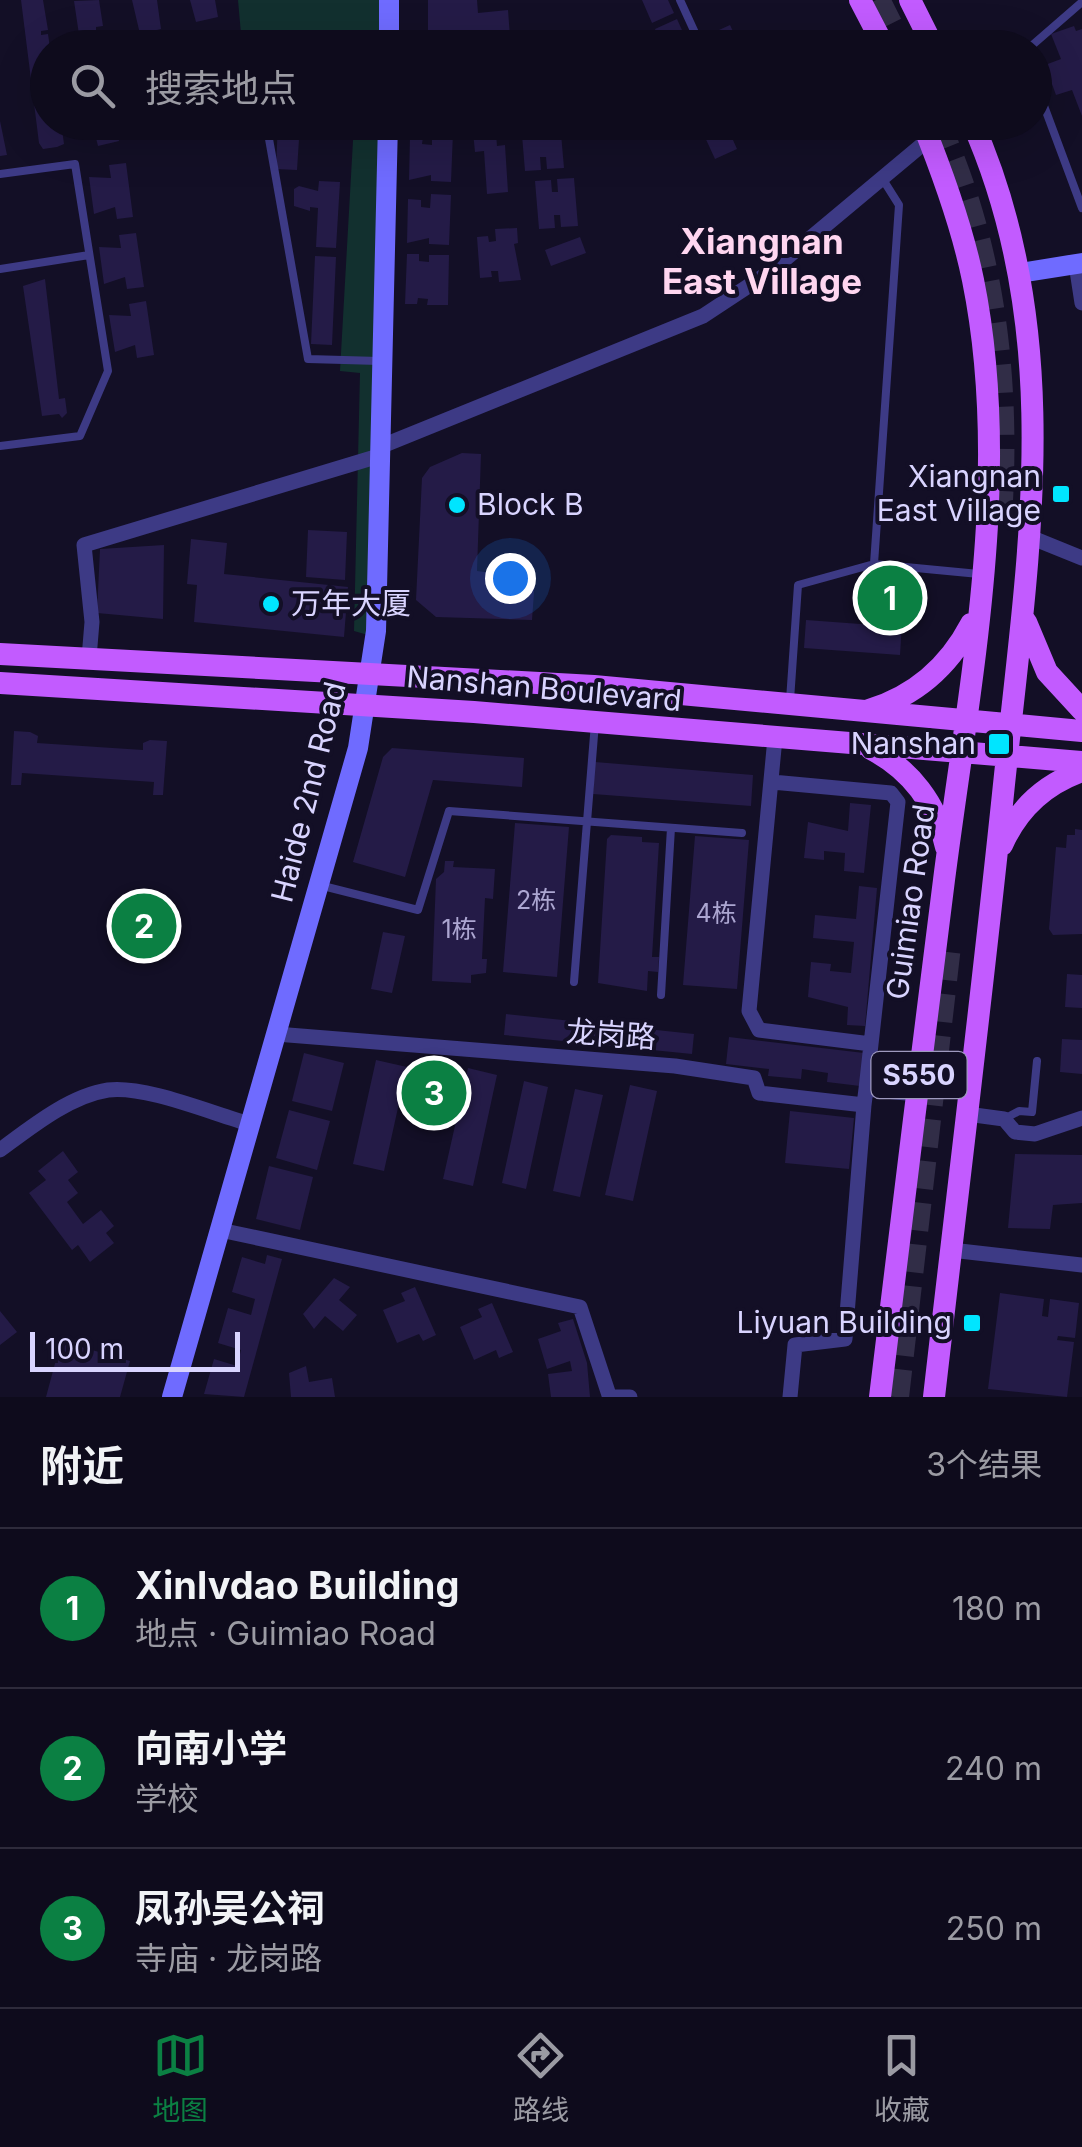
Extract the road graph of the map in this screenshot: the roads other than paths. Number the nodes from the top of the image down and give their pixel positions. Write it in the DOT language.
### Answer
graph roads {
  1 [pos="390,0"];
  2 [pos="680,0"];
  3 [pos="860,0"];
  4 [pos="910,0"];
  5 [pos="1082,2"];
  6 [pos="389,30"];
  7 [pos="694,30"];
  8 [pos="876,30"];
  9 [pos="925,30"];
  10 [pos="1050,30"];
  11 [pos="1052,127"];
  12 [pos="269,140"];
  13 [pos="388,140"];
  14 [pos="917,140"];
  15 [pos="928,140"];
  16 [pos="979,140"];
  17 [pos="0,174"];
  18 [pos="882,178"];
  19 [pos="1082,208"];
  20 [pos="90,256"];
  21 [pos="1079,264"];
  22 [pos="0,269"];
  23 [pos="1020,274"];
  24 [pos="1082,303"];
  25 [pos="384,361"];
  26 [pos="0,446"];
  27 [pos="382,451"];
  28 [pos="1030,537"];
  29 [pos="1082,558"];
  30 [pos="874,564"];
  31 [pos="982,575"];
  32 [pos="978,606"];
  33 [pos="1023,607"];
  34 [pos="0,654"];
  35 [pos="90,658"];
  36 [pos="370,672"];
  37 [pos="0,683"];
  38 [pos="789,704"];
  39 [pos="364,705"];
  40 [pos="1082,710"];
  41 [pos="862,712"];
  42 [pos="965,721"];
  43 [pos="595,723"];
  44 [pos="1011,726"];
  45 [pos="1082,731"];
  46 [pos="776,738"];
  47 [pos="864,745"];
  48 [pos="962,754"];
  49 [pos="1007,758"];
  50 [pos="1082,762"];
  51 [pos="1082,771"];
  52 [pos="772,782"];
  53 [pos="586,821"];
  54 [pos="671,828"];
  55 [pos="742,833"];
  56 [pos="947,855"];
  57 [pos="995,867"];
  58 [pos="319,884"];
  59 [pos="574,982"];
  60 [pos="661,995"];
  61 [pos="276,1034"];
  62 [pos="871,1044"];
  63 [pos="1037,1062"];
  64 [pos="916,1094"];
  65 [pos="865,1097"];
  66 [pos="967,1114"];
  67 [pos="1082,1118"];
  68 [pos="1004,1119"];
  69 [pos="250,1124"];
  70 [pos="0,1150"];
  71 [pos="220,1230"];
  72 [pos="951,1250"];
  73 [pos="1082,1266"];
  74 [pos="609,1396"];
  75 [pos="172,1397"];
  76 [pos="630,1397"];
  77 [pos="790,1397"];
  78 [pos="880,1397"];
  79 [pos="934,1397"];
  1 -- 6 [label="street"];
  2 -- 7 [label="lane"];
  3 -- 8 [label="main road"];
  4 -- 9 [label="main road"];
  5 -- 10 [label="lane"];
  11 -- 19 [label="lane"];
  12 -- 25 [label="lane"];
  13 -- 25 [label="street, Haide 2nd Road"];
  14 -- 18 [label="street"];
  15 -- 31 [label="main road, Guimiao Road / S550"];
  16 -- 23 [label="main road, S550"];
  17 -- 20 [label="lane"];
  18 -- 27 [label="street"];
  18 -- 30 [label="lane"];
  20 -- 22 [label="lane"];
  20 -- 26 [label="lane"];
  21 -- 23 [label="street"];
  21 -- 24 [label="street"];
  23 -- 28 [label="main road, S550"];
  25 -- 27 [label="street, Haide 2nd Road"];
  27 -- 35 [label="street"];
  27 -- 36 [label="street, Haide 2nd Road"];
  28 -- 29 [label="street"];
  28 -- 33 [label="main road, S550"];
  30 -- 31 [label="lane"];
  30 -- 38 [label="lane"];
  31 -- 32 [label="main road, Guimiao Road / S550"];
  32 -- 41 [label="main road"];
  32 -- 42 [label="main road, Guimiao Road / S550"];
  33 -- 40 [label="main road"];
  33 -- 44 [label="main road, S550"];
  34 -- 35 [label="main road, Nanshan Boulevard"];
  35 -- 36 [label="main road, Nanshan Boulevard"];
  36 -- 38 [label="main road, Nanshan Boulevard"];
  36 -- 39 [label="street, Haide 2nd Road"];
  37 -- 39 [label="main road, Nanshan Boulevard"];
  38 -- 41 [label="main road, Nanshan Boulevard"];
  39 -- 43 [label="main road, Nanshan Boulevard"];
  39 -- 58 [label="street, Haide 2nd Road"];
  41 -- 42 [label="main road, Nanshan Boulevard"];
  42 -- 44 [label="main road, Nanshan Boulevard"];
  42 -- 48 [label="main road, Guimiao Road / S550"];
  43 -- 46 [label="main road, Nanshan Boulevard"];
  43 -- 53 [label="lane"];
  44 -- 45 [label="main road, Nanshan Boulevard"];
  44 -- 49 [label="main road, S550"];
  46 -- 47 [label="main road, Nanshan Boulevard"];
  46 -- 52 [label="street"];
  47 -- 48 [label="main road, Nanshan Boulevard"];
  47 -- 56 [label="main road"];
  48 -- 49 [label="main road, Nanshan Boulevard"];
  48 -- 56 [label="main road, Guimiao Road / S550"];
  49 -- 50 [label="main road, Nanshan Boulevard"];
  49 -- 57 [label="main road, S550"];
  51 -- 57 [label="main road"];
  52 -- 62 [label="street"];
  52 -- 62 [label="street"];
  53 -- 54 [label="lane"];
  53 -- 58 [label="lane"];
  53 -- 59 [label="lane"];
  54 -- 55 [label="lane"];
  54 -- 60 [label="lane"];
  56 -- 64 [label="main road, Guimiao Road / S550"];
  57 -- 66 [label="main road, S550"];
  58 -- 61 [label="street, Haide 2nd Road"];
  61 -- 65 [label="street, 龙岗路"];
  61 -- 69 [label="street, Haide 2nd Road"];
  62 -- 65 [label="street"];
  63 -- 68 [label="lane"];
  64 -- 65 [label="street, 龙岗路"];
  64 -- 78 [label="main road, Guimiao Road / S550"];
  65 -- 77 [label="street"];
  66 -- 68 [label="street"];
  66 -- 72 [label="main road, S550"];
  67 -- 68 [label="street"];
  69 -- 70 [label="street"];
  69 -- 71 [label="street, Haide 2nd Road"];
  71 -- 74 [label="street"];
  71 -- 75 [label="street, Haide 2nd Road"];
  72 -- 73 [label="street"];
  72 -- 79 [label="main road, S550"];
  74 -- 76 [label="street"];
}
